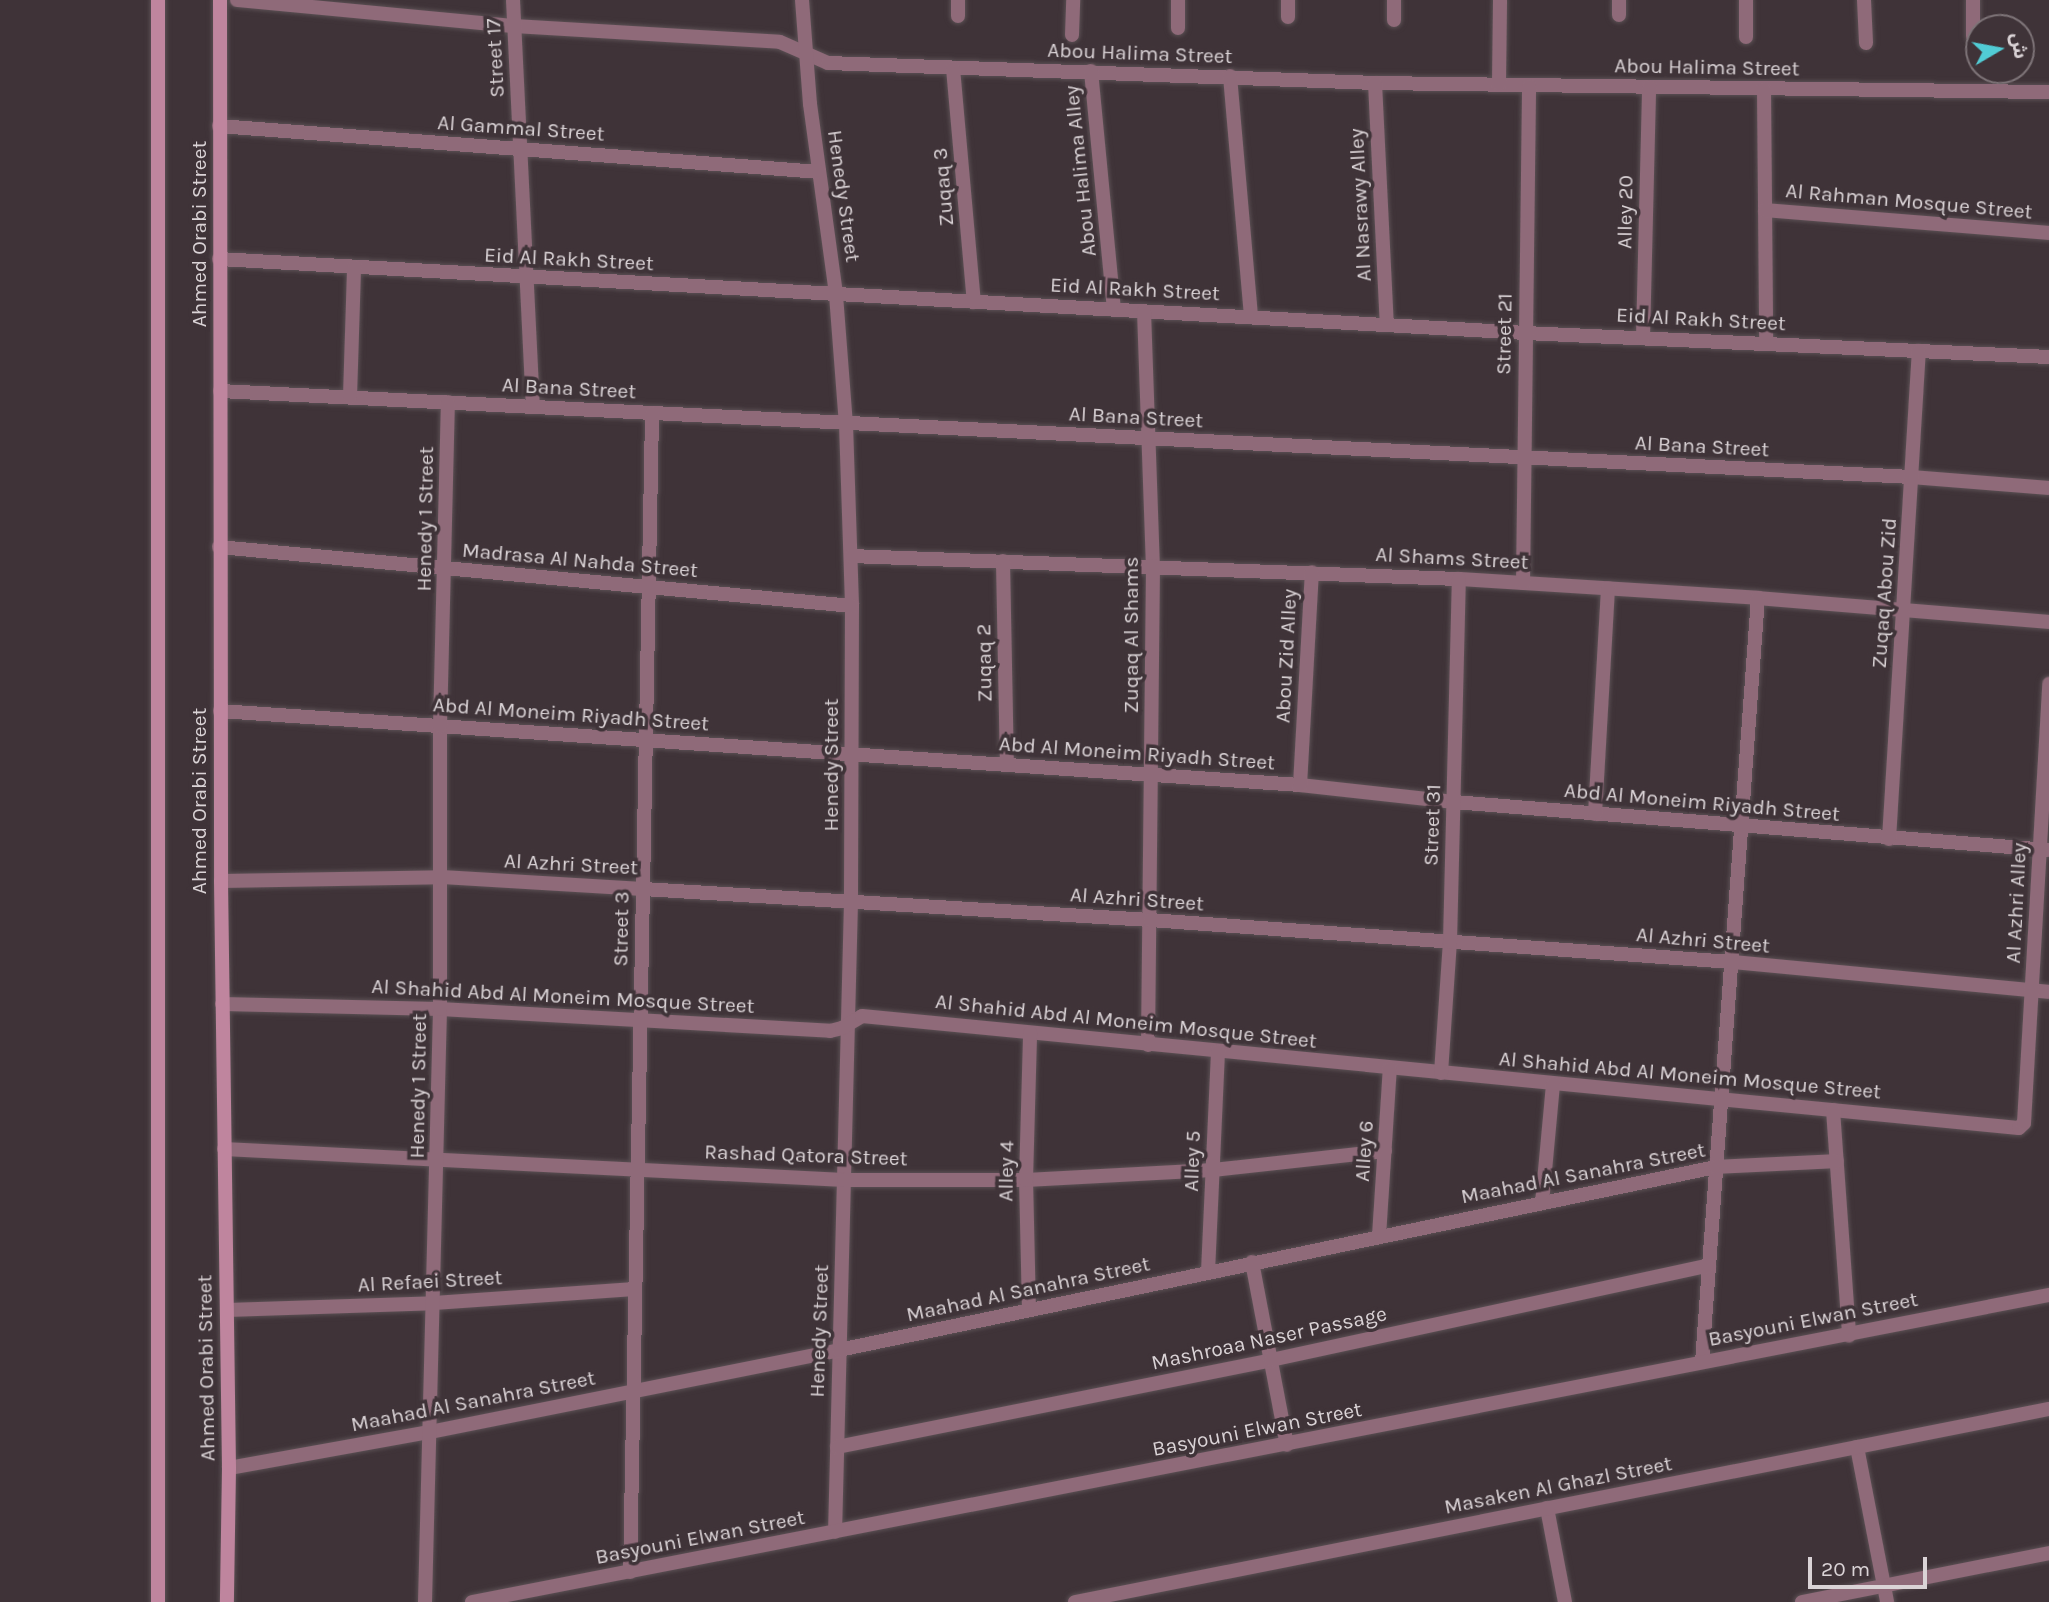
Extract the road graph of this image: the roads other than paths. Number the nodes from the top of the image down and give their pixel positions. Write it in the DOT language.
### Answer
graph roads {
  1 [pos="158,0"];
  2 [pos="220,0"];
  3 [pos="237,0"];
  4 [pos="513,0"];
  5 [pos="802,0"];
  6 [pos="958,0"];
  7 [pos="1073,0"];
  8 [pos="1178,0"];
  9 [pos="1288,0"];
  10 [pos="1394,0"];
  11 [pos="1500,0"];
  12 [pos="1745,0"];
  13 [pos="1864,0"];
  14 [pos="958,16"];
  15 [pos="1288,18"];
  16 [pos="1394,20"];
  17 [pos="514,26"];
  18 [pos="1178,28"];
  19 [pos="1072,35"];
  20 [pos="1746,37"];
  21 [pos="1866,43"];
  22 [pos="806,53"];
  23 [pos="953,68"];
  24 [pos="1091,71"];
  25 [pos="1230,76"];
  26 [pos="1376,83"];
  27 [pos="1499,84"];
  28 [pos="1529,86"];
  29 [pos="1650,87"];
  30 [pos="1764,89"];
  31 [pos="2049,92"];
  32 [pos="219,126"];
  33 [pos="520,149"];
  34 [pos="819,172"];
  35 [pos="1765,210"];
  36 [pos="2049,233"];
  37 [pos="219,259"];
  38 [pos="354,267"];
  39 [pos="527,278"];
  40 [pos="836,295"];
  41 [pos="974,302"];
  42 [pos="1114,309"];
  43 [pos="1144,311"];
  44 [pos="1251,316"];
  45 [pos="1387,325"];
  46 [pos="1525,333"];
  47 [pos="1643,338"];
  48 [pos="1766,343"];
  49 [pos="1919,351"];
  50 [pos="2049,358"];
  51 [pos="220,391"];
  52 [pos="350,397"];
  53 [pos="448,402"];
  54 [pos="533,407"];
  55 [pos="652,413"];
  56 [pos="846,424"];
  57 [pos="1148,439"];
  58 [pos="1523,458"];
  59 [pos="1912,477"];
  60 [pos="2049,488"];
  61 [pos="219,547"];
  62 [pos="851,556"];
  63 [pos="1003,561"];
  64 [pos="1153,566"];
  65 [pos="445,569"];
  66 [pos="1312,572"];
  67 [pos="1459,579"];
  68 [pos="1523,583"];
  69 [pos="649,587"];
  70 [pos="1608,588"];
  71 [pos="1758,598"];
  72 [pos="852,606"];
  73 [pos="1905,610"];
  74 [pos="2049,622"];
  75 [pos="2049,684"];
  76 [pos="220,711"];
  77 [pos="440,726"];
  78 [pos="647,740"];
  79 [pos="852,754"];
  80 [pos="1007,765"];
  81 [pos="1151,775"];
  82 [pos="1300,785"];
  83 [pos="1454,802"];
  84 [pos="1595,814"];
  85 [pos="1742,826"];
  86 [pos="1889,839"];
  87 [pos="2044,850"];
  88 [pos="442,877"];
  89 [pos="221,881"];
  90 [pos="643,889"];
  91 [pos="851,902"];
  92 [pos="1150,920"];
  93 [pos="1450,942"];
  94 [pos="1732,962"];
  95 [pos="2032,991"];
  96 [pos="2049,992"];
  97 [pos="222,1004"];
  98 [pos="440,1009"];
  99 [pos="640,1020"];
  100 [pos="847,1025"];
  101 [pos="1030,1033"];
  102 [pos="1148,1045"];
  103 [pos="1217,1051"];
  104 [pos="1390,1068"];
  105 [pos="1441,1073"];
  106 [pos="1553,1084"];
  107 [pos="1722,1100"];
  108 [pos="1833,1110"];
  109 [pos="2024,1124"];
  110 [pos="224,1149"];
  111 [pos="1385,1151"];
  112 [pos="437,1160"];
  113 [pos="1837,1161"];
  114 [pos="1716,1167"];
  115 [pos="638,1170"];
  116 [pos="1213,1170"];
  117 [pos="844,1180"];
  118 [pos="1026,1180"];
  119 [pos="1542,1203"];
  120 [pos="1379,1236"];
  121 [pos="1252,1262"];
  122 [pos="1709,1265"];
  123 [pos="1208,1272"];
  124 [pos="635,1289"];
  125 [pos="2049,1295"];
  126 [pos="434,1303"];
  127 [pos="227,1310"];
  128 [pos="1029,1310"];
  129 [pos="1849,1335"];
  130 [pos="839,1350"];
  131 [pos="1271,1360"];
  132 [pos="1702,1362"];
  133 [pos="634,1392"];
  134 [pos="2049,1409"];
  135 [pos="430,1432"];
  136 [pos="1287,1445"];
  137 [pos="837,1447"];
  138 [pos="1857,1447"];
  139 [pos="229,1468"];
  140 [pos="1546,1508"];
  141 [pos="835,1532"];
  142 [pos="2049,1553"];
  143 [pos="630,1572"];
  144 [pos="1884,1586"];
  145 [pos="158,1602"];
  146 [pos="227,1602"];
  147 [pos="425,1602"];
  148 [pos="472,1602"];
  149 [pos="1075,1602"];
  150 [pos="1565,1602"];
  151 [pos="1802,1602"];
  152 [pos="1887,1602"];
  1 -- 145 [label="main road, Ahmed Orabi Street"];
  2 -- 32 [label="main road, Ahmed Orabi Street"];
  3 -- 17 [label="street, Abou Halima Street"];
  4 -- 17 [label="street, Street 17"];
  5 -- 22 [label="street, Henedy Street"];
  6 -- 14 [label="street"];
  7 -- 19 [label="street"];
  8 -- 18 [label="street"];
  9 -- 15 [label="street"];
  10 -- 16 [label="street"];
  11 -- 27 [label="street"];
  12 -- 20 [label="street"];
  13 -- 21 [label="street"];
  17 -- 22 [label="street, Abou Halima Street"];
  17 -- 33 [label="street, Street 17"];
  22 -- 23 [label="street, Abou Halima Street"];
  22 -- 34 [label="street, Henedy Street"];
  23 -- 24 [label="street, Abou Halima Street"];
  23 -- 41 [label="street, Zuqaq 3"];
  24 -- 25 [label="street, Abou Halima Street"];
  24 -- 42 [label="street, Abou Halima Alley"];
  25 -- 26 [label="street, Abou Halima Street"];
  25 -- 44 [label="street"];
  26 -- 27 [label="street, Abou Halima Street"];
  26 -- 45 [label="street, Al Nasrawy Alley"];
  27 -- 28 [label="street, Abou Halima Street"];
  28 -- 29 [label="street, Abou Halima Street"];
  28 -- 46 [label="street, Street 21"];
  29 -- 30 [label="street, Abou Halima Street"];
  29 -- 47 [label="street, Alley 20"];
  30 -- 31 [label="street, Abou Halima Street"];
  30 -- 35 [label="street"];
  32 -- 33 [label="street, Al Gammal Street"];
  32 -- 37 [label="main road, Ahmed Orabi Street"];
  33 -- 34 [label="street, Al Gammal Street"];
  33 -- 39 [label="street, Street 17"];
  34 -- 40 [label="street, Henedy Street"];
  35 -- 36 [label="street, Al Rahman Mosque Street"];
  35 -- 48 [label="street"];
  37 -- 38 [label="street, Eid Al Rakh Street"];
  37 -- 51 [label="main road, Ahmed Orabi Street"];
  38 -- 39 [label="street, Eid Al Rakh Street"];
  38 -- 52 [label="street"];
  39 -- 40 [label="street, Eid Al Rakh Street"];
  39 -- 54 [label="street, Street 17"];
  40 -- 41 [label="street, Eid Al Rakh Street"];
  40 -- 56 [label="street, Henedy Street"];
  41 -- 42 [label="street, Eid Al Rakh Street"];
  42 -- 43 [label="street, Eid Al Rakh Street"];
  43 -- 44 [label="street, Eid Al Rakh Street"];
  43 -- 57 [label="street, Zuqaq Al Shams"];
  44 -- 45 [label="street, Eid Al Rakh Street"];
  45 -- 46 [label="street, Eid Al Rakh Street"];
  46 -- 47 [label="street, Eid Al Rakh Street"];
  46 -- 58 [label="street, Street 21"];
  47 -- 48 [label="street, Eid Al Rakh Street"];
  48 -- 49 [label="street, Eid Al Rakh Street"];
  49 -- 50 [label="street, Eid Al Rakh Street"];
  49 -- 59 [label="street, Zuqaq Abou Zid"];
  51 -- 52 [label="street, Al Bana Street"];
  51 -- 61 [label="main road, Ahmed Orabi Street"];
  52 -- 53 [label="street, Al Bana Street"];
  53 -- 54 [label="street, Al Bana Street"];
  53 -- 65 [label="street, Henedy 1 Street"];
  54 -- 55 [label="street, Al Bana Street"];
  55 -- 56 [label="street, Al Bana Street"];
  55 -- 69 [label="street, Street 3"];
  56 -- 57 [label="street, Al Bana Street"];
  56 -- 62 [label="street, Henedy Street"];
  57 -- 58 [label="street, Al Bana Street"];
  57 -- 64 [label="street, Zuqaq Al Shams"];
  58 -- 59 [label="street, Al Bana Street"];
  58 -- 68 [label="street, Street 21"];
  59 -- 60 [label="street, Al Bana Street"];
  59 -- 73 [label="street, Zuqaq Abou Zid"];
  61 -- 65 [label="street, Madrasa Al Nahda Street"];
  61 -- 76 [label="main road, Ahmed Orabi Street"];
  62 -- 63 [label="street, Al Shams Street"];
  62 -- 72 [label="street, Henedy Street"];
  63 -- 64 [label="street, Al Shams Street"];
  63 -- 80 [label="street, Zuqaq 2"];
  64 -- 66 [label="street, Al Shams Street"];
  64 -- 81 [label="street, Zuqaq Al Shams"];
  65 -- 69 [label="street, Madrasa Al Nahda Street"];
  65 -- 77 [label="street, Henedy 1 Street"];
  66 -- 67 [label="street, Al Shams Street"];
  66 -- 82 [label="street, Abou Zid Alley"];
  67 -- 68 [label="street, Al Shams Street"];
  67 -- 83 [label="street, Street 31"];
  68 -- 70 [label="street, Al Shams Street"];
  69 -- 72 [label="street, Madrasa Al Nahda Street"];
  69 -- 78 [label="street, Street 3"];
  70 -- 71 [label="street, Al Shams Street"];
  70 -- 84 [label="street"];
  71 -- 73 [label="street, Al Shams Street"];
  71 -- 85 [label="street"];
  72 -- 79 [label="street, Henedy Street"];
  73 -- 74 [label="street, Al Shams Street"];
  73 -- 86 [label="street, Zuqaq Abou Zid"];
  75 -- 87 [label="street, Al Azhri Alley"];
  76 -- 77 [label="street, Abd Al Moneim Riyadh Street"];
  76 -- 89 [label="main road, Ahmed Orabi Street"];
  77 -- 78 [label="street, Abd Al Moneim Riyadh Street"];
  77 -- 88 [label="street, Henedy 1 Street"];
  78 -- 79 [label="street, Abd Al Moneim Riyadh Street"];
  78 -- 90 [label="street, Street 3"];
  79 -- 80 [label="street, Abd Al Moneim Riyadh Street"];
  79 -- 91 [label="street, Henedy Street"];
  80 -- 81 [label="street, Abd Al Moneim Riyadh Street"];
  81 -- 82 [label="street, Abd Al Moneim Riyadh Street"];
  81 -- 92 [label="street, Zuqaq Al Shams"];
  82 -- 83 [label="street, Abd Al Moneim Riyadh Street"];
  83 -- 84 [label="street, Abd Al Moneim Riyadh Street"];
  83 -- 93 [label="street, Street 31"];
  84 -- 85 [label="street, Abd Al Moneim Riyadh Street"];
  85 -- 86 [label="street, Abd Al Moneim Riyadh Street"];
  85 -- 94 [label="street"];
  86 -- 87 [label="street, Abd Al Moneim Riyadh Street"];
  87 -- 95 [label="street, Al Azhri Alley"];
  88 -- 89 [label="street, Al Azhri Street"];
  88 -- 90 [label="street, Al Azhri Street"];
  88 -- 98 [label="street, Henedy 1 Street"];
  89 -- 97 [label="main road, Ahmed Orabi Street"];
  90 -- 91 [label="street, Al Azhri Street"];
  90 -- 99 [label="street, Street 3"];
  91 -- 92 [label="street, Al Azhri Street"];
  91 -- 100 [label="street, Henedy Street"];
  92 -- 93 [label="street, Al Azhri Street"];
  92 -- 102 [label="street, Zuqaq Al Shams"];
  93 -- 94 [label="street, Al Azhri Street"];
  93 -- 105 [label="street, Street 31"];
  94 -- 95 [label="street, Al Azhri Street"];
  94 -- 107 [label="street"];
  95 -- 96 [label="street, Al Azhri Street"];
  95 -- 109 [label="street, Al Azhri Alley"];
  97 -- 98 [label="street, Al Shahid Abd Al Moneim Mosque Street"];
  97 -- 110 [label="main road, Ahmed Orabi Street"];
  98 -- 99 [label="street, Al Shahid Abd Al Moneim Mosque Street"];
  98 -- 112 [label="street, Henedy 1 Street"];
  99 -- 100 [label="street, Al Shahid Abd Al Moneim Mosque Street"];
  99 -- 115 [label="street, Street 3"];
  100 -- 101 [label="street, Al Shahid Abd Al Moneim Mosque Street"];
  100 -- 117 [label="street, Henedy Street"];
  101 -- 102 [label="street, Al Shahid Abd Al Moneim Mosque Street"];
  101 -- 118 [label="street, Alley 4"];
  102 -- 103 [label="street, Al Shahid Abd Al Moneim Mosque Street"];
  103 -- 104 [label="street, Al Shahid Abd Al Moneim Mosque Street"];
  103 -- 116 [label="street, Alley 5"];
  104 -- 105 [label="street, Al Shahid Abd Al Moneim Mosque Street"];
  104 -- 111 [label="street, Alley 6"];
  105 -- 106 [label="street, Al Shahid Abd Al Moneim Mosque Street"];
  106 -- 107 [label="street, Al Shahid Abd Al Moneim Mosque Street"];
  106 -- 119 [label="street"];
  107 -- 108 [label="street, Al Shahid Abd Al Moneim Mosque Street"];
  107 -- 114 [label="street"];
  108 -- 109 [label="street, Al Shahid Abd Al Moneim Mosque Street"];
  108 -- 113 [label="street"];
  110 -- 112 [label="street, Rashad Qatora Street"];
  110 -- 127 [label="main road, Ahmed Orabi Street"];
  111 -- 116 [label="street, Rashad Qatora Street"];
  111 -- 120 [label="street, Alley 6"];
  112 -- 115 [label="street, Rashad Qatora Street"];
  112 -- 126 [label="street, Henedy 1 Street"];
  113 -- 114 [label="street, Maahad Al Sanahra Street"];
  113 -- 129 [label="street"];
  114 -- 119 [label="street, Maahad Al Sanahra Street"];
  114 -- 122 [label="street"];
  115 -- 117 [label="street, Rashad Qatora Street"];
  115 -- 124 [label="street, Street 3"];
  116 -- 118 [label="street, Rashad Qatora Street"];
  116 -- 123 [label="street, Alley 5"];
  117 -- 118 [label="street, Rashad Qatora Street"];
  117 -- 130 [label="street, Henedy Street"];
  118 -- 128 [label="street, Alley 4"];
  119 -- 120 [label="street, Maahad Al Sanahra Street"];
  120 -- 121 [label="street, Maahad Al Sanahra Street"];
  121 -- 123 [label="street, Maahad Al Sanahra Street"];
  121 -- 131 [label="street"];
  122 -- 131 [label="street, Mashroaa Naser Passage"];
  122 -- 132 [label="street"];
  123 -- 128 [label="street, Maahad Al Sanahra Street"];
  124 -- 126 [label="street, Al Refaei Street"];
  124 -- 133 [label="street, Street 3"];
  125 -- 129 [label="street, Basyouni Elwan Street"];
  126 -- 127 [label="street, Al Refaei Street"];
  126 -- 135 [label="street, Henedy 1 Street"];
  127 -- 139 [label="main road, Ahmed Orabi Street"];
  128 -- 130 [label="street, Maahad Al Sanahra Street"];
  129 -- 132 [label="street, Basyouni Elwan Street"];
  130 -- 133 [label="street, Maahad Al Sanahra Street"];
  130 -- 137 [label="street, Henedy Street"];
  131 -- 136 [label="street"];
  131 -- 137 [label="street, Mashroaa Naser Passage"];
  132 -- 136 [label="street, Basyouni Elwan Street"];
  133 -- 135 [label="street, Maahad Al Sanahra Street"];
  133 -- 143 [label="street, Street 3"];
  134 -- 138 [label="street, Masaken Al Ghazl Street"];
  135 -- 139 [label="street, Maahad Al Sanahra Street"];
  135 -- 147 [label="street, Henedy 1 Street"];
  136 -- 141 [label="street, Basyouni Elwan Street"];
  137 -- 141 [label="street, Henedy Street"];
  138 -- 140 [label="street, Masaken Al Ghazl Street"];
  138 -- 144 [label="street"];
  139 -- 146 [label="main road, Ahmed Orabi Street"];
  140 -- 149 [label="street, Masaken Al Ghazl Street"];
  140 -- 150 [label="street"];
  141 -- 143 [label="street, Basyouni Elwan Street"];
  142 -- 144 [label="street"];
  143 -- 148 [label="street, Basyouni Elwan Street"];
  144 -- 151 [label="street"];
  144 -- 152 [label="street"];
}
